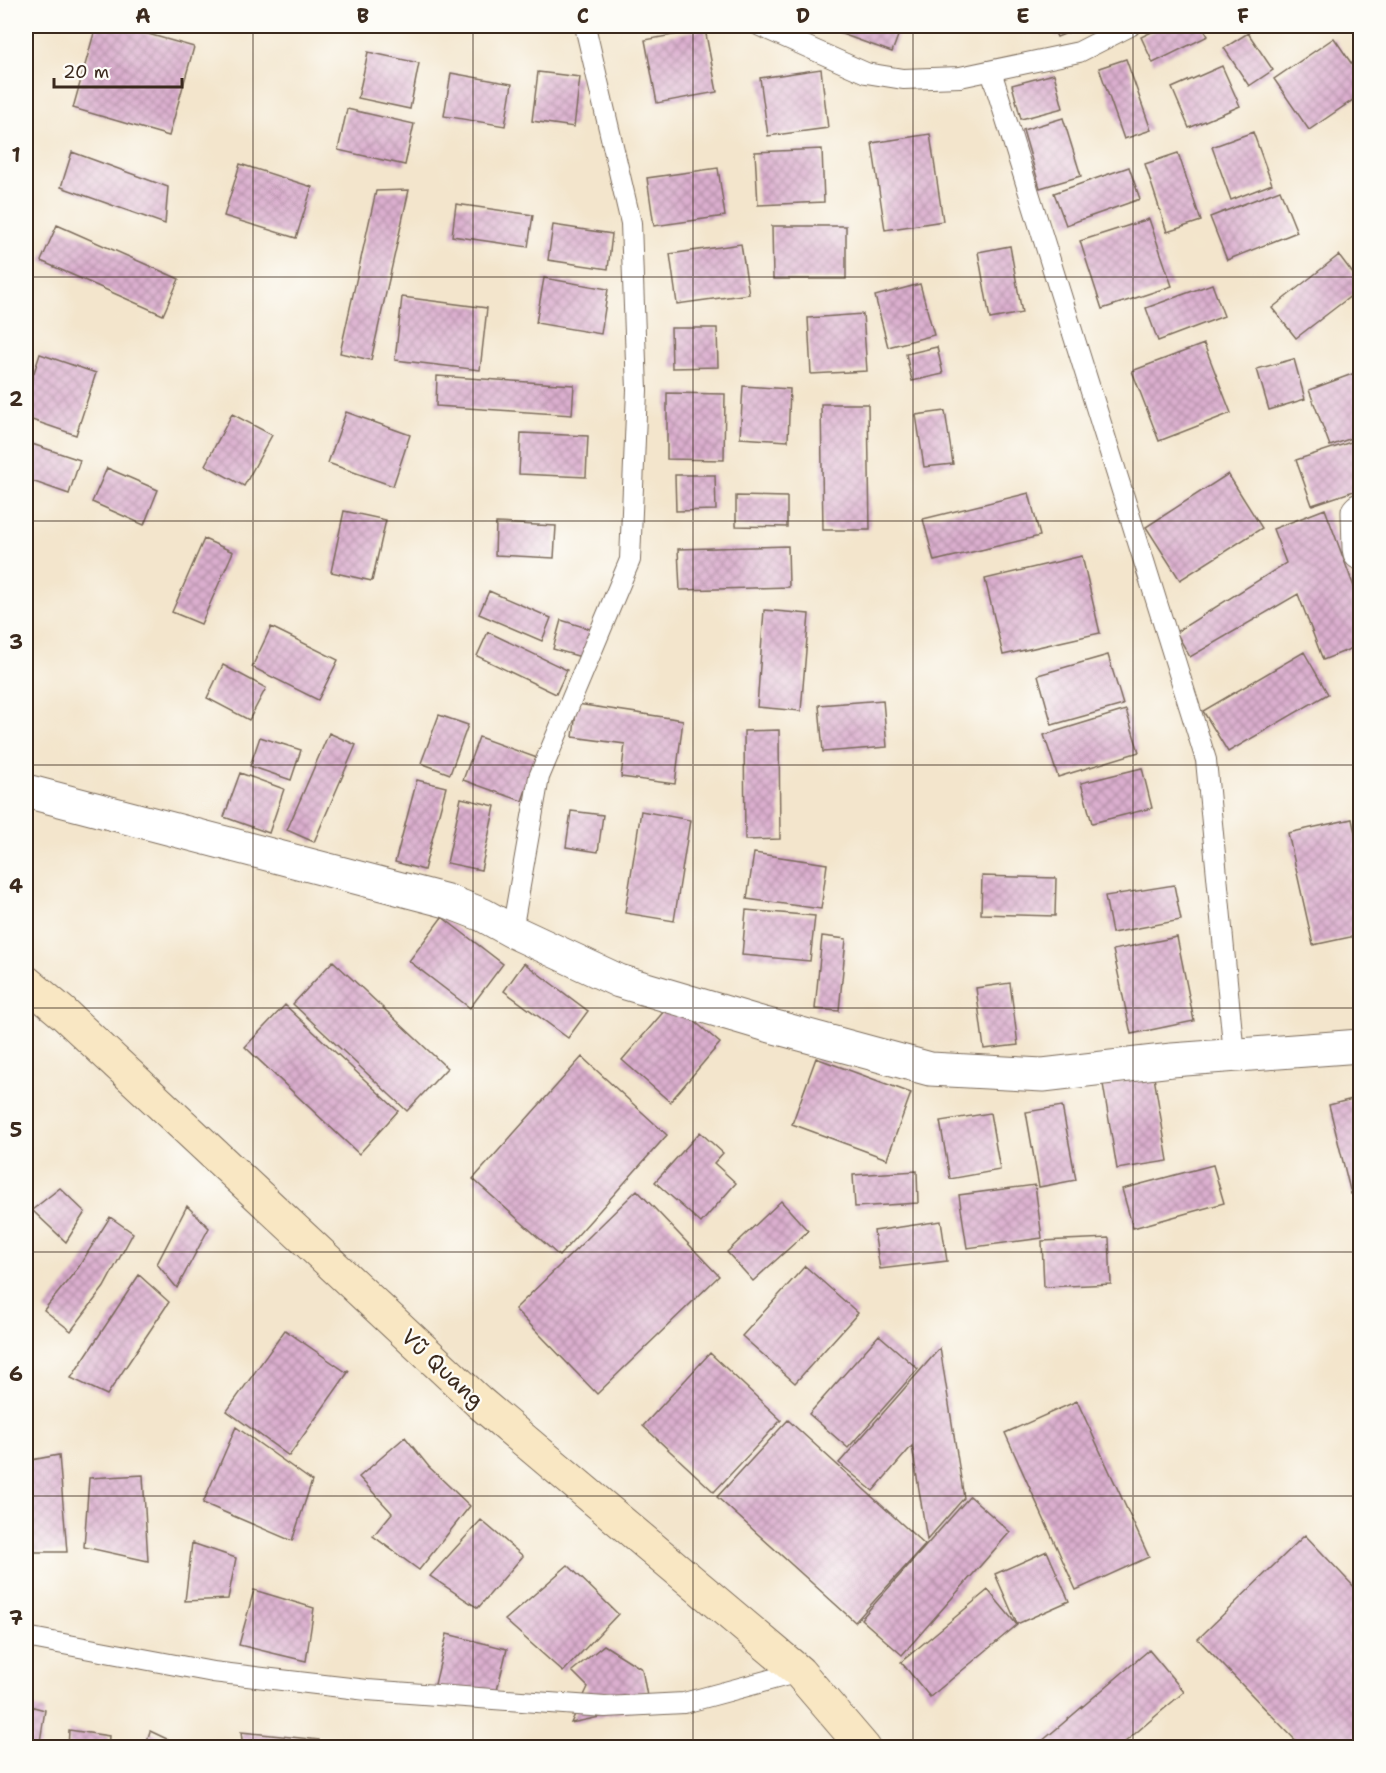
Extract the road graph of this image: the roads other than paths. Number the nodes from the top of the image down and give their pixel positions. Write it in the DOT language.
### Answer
graph roads {
  1 [pos="585,26"];
  2 [pos="760,26"];
  3 [pos="1130,26"];
  4 [pos="991,71"];
  5 [pos="1360,510"];
  6 [pos="1360,553"];
  7 [pos="26,791"];
  8 [pos="512,931"];
  9 [pos="26,982"];
  10 [pos="1360,1046"];
  11 [pos="1234,1055"];
  12 [pos="26,1637"];
  13 [pos="799,1672"];
  14 [pos="864,1748"];
  1 -- 8 [label="lane"];
  2 -- 4 [label="lane"];
  3 -- 4 [label="lane"];
  4 -- 11 [label="lane"];
  5 -- 6 [label="street"];
  7 -- 8 [label="street"];
  8 -- 11 [label="street"];
  9 -- 13 [label="main road, Vũ Quang"];
  10 -- 11 [label="street"];
  12 -- 13 [label="lane"];
  13 -- 14 [label="main road, Vũ Quang"];
}
